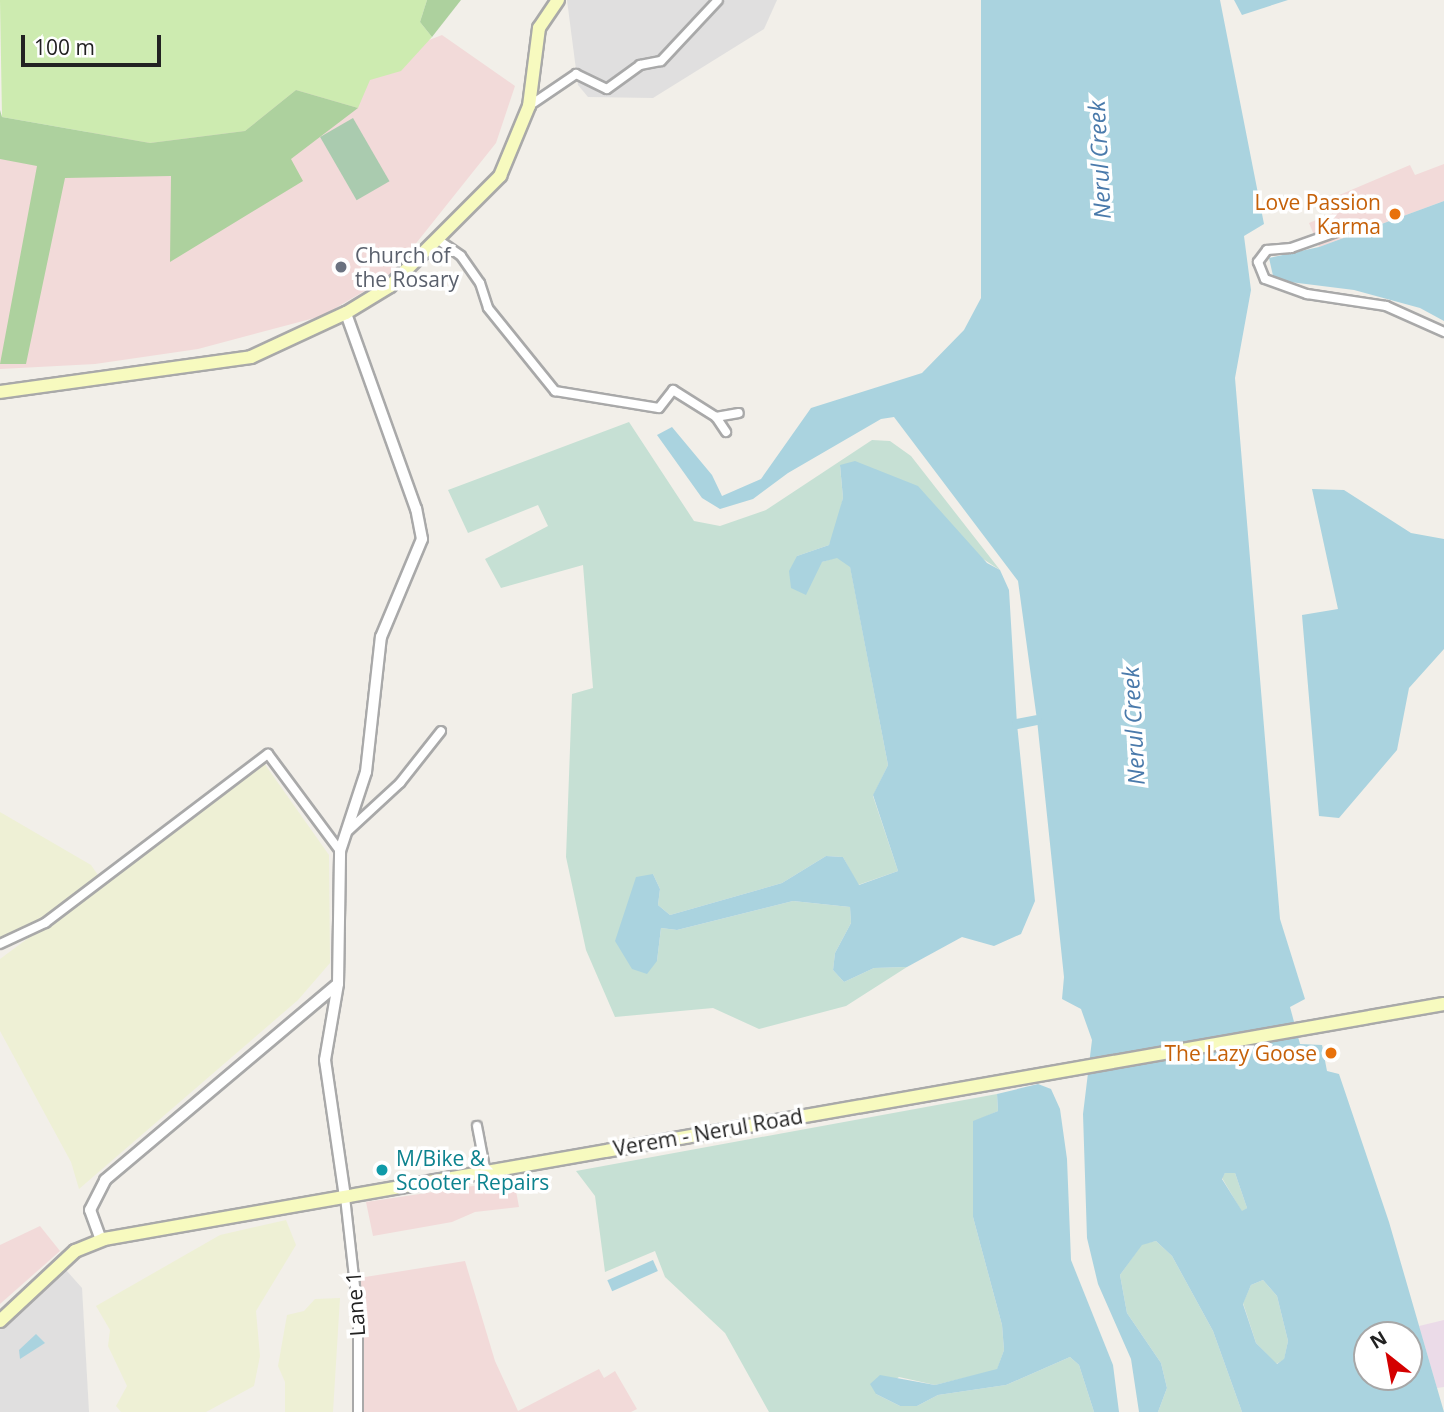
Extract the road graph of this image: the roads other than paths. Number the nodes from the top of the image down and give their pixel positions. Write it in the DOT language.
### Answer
graph roads {
  1 [pos="558,0"];
  2 [pos="718,0"];
  3 [pos="529,106"];
  4 [pos="1356,225"];
  5 [pos="437,239"];
  6 [pos="346,313"];
  7 [pos="1444,332"];
  8 [pos="1,391"];
  9 [pos="739,413"];
  10 [pos="716,417"];
  11 [pos="726,432"];
  12 [pos="441,730"];
  13 [pos="342,836"];
  14 [pos="340,851"];
  15 [pos="0,943"];
  16 [pos="338,984"];
  17 [pos="1444,1004"];
  18 [pos="477,1126"];
  19 [pos="486,1173"];
  20 [pos="345,1197"];
  21 [pos="101,1240"];
  22 [pos="0,1321"];
  23 [pos="358,1412"];
  1 -- 3 [label="main road"];
  2 -- 3 [label="street"];
  3 -- 5 [label="main road"];
  4 -- 7 [label="street"];
  5 -- 6 [label="main road"];
  5 -- 10 [label="street"];
  6 -- 8 [label="main road"];
  6 -- 13 [label="street"];
  9 -- 10 [label="street"];
  10 -- 11 [label="street"];
  12 -- 13 [label="street"];
  13 -- 14 [label="street"];
  14 -- 15 [label="street"];
  14 -- 16 [label="street"];
  16 -- 20 [label="street"];
  16 -- 21 [label="street"];
  17 -- 19 [label="main road, Verem - Nerul Road"];
  18 -- 19 [label="street"];
  19 -- 20 [label="main road, Verem - Nerul Road"];
  20 -- 21 [label="main road, Verem - Nerul Road"];
  20 -- 23 [label="street, Lane 1"];
  21 -- 22 [label="main road, Verem - Nerul Road"];
}
